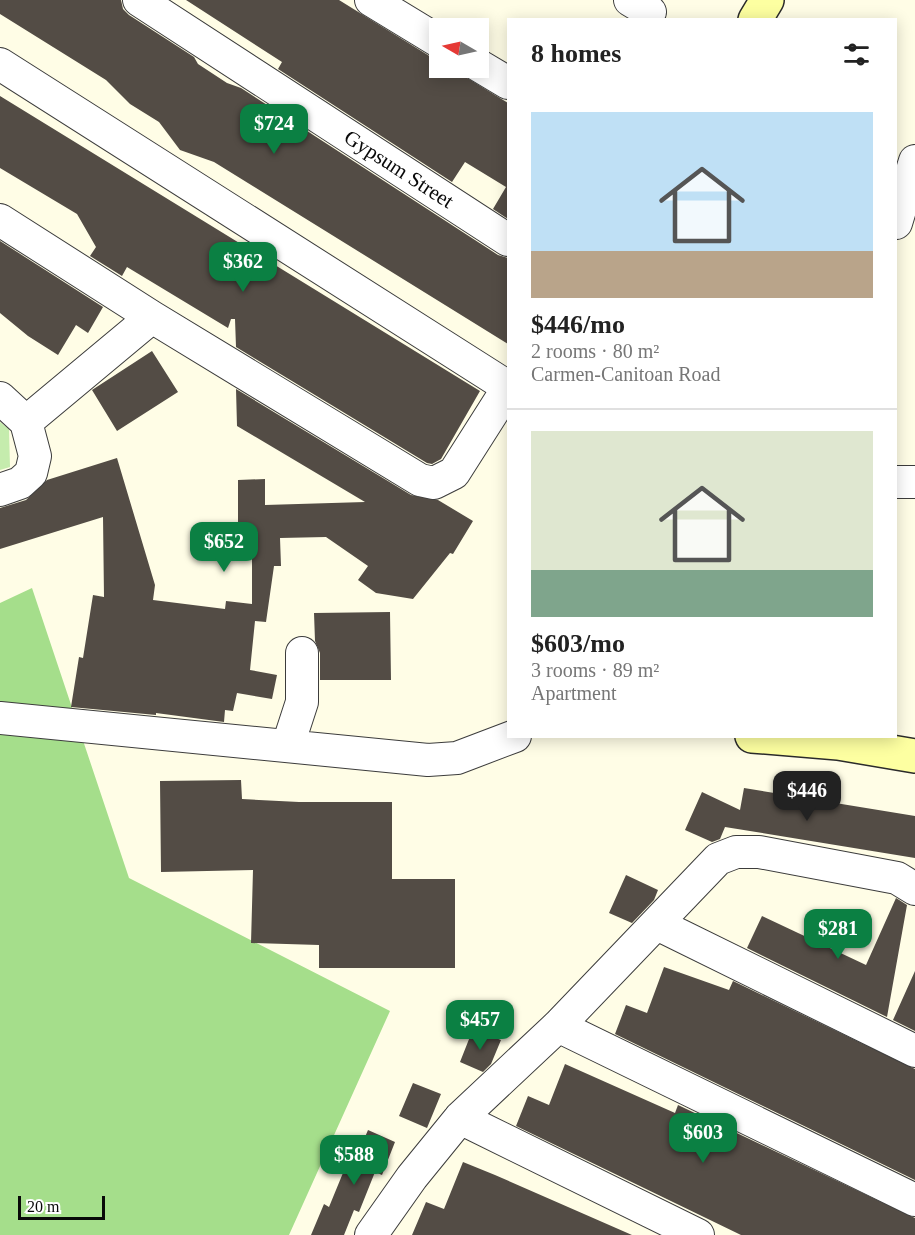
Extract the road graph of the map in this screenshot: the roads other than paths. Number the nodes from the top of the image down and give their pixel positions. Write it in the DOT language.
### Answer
graph roads {
  1 [pos="139,0"];
  2 [pos="371,0"];
  3 [pos="767,0"];
  4 [pos="756,18"];
  5 [pos="429,35"];
  6 [pos="0,64"];
  7 [pos="489,72"];
  8 [pos="507,82"];
  9 [pos="915,161"];
  10 [pos="0,220"];
  11 [pos="897,220"];
  12 [pos="507,239"];
  13 [pos="152,317"];
  14 [pos="507,387"];
  15 [pos="507,390"];
  16 [pos="0,398"];
  17 [pos="26,422"];
  18 [pos="897,482"];
  19 [pos="915,482"];
  20 [pos="0,490"];
  21 [pos="302,653"];
  22 [pos="0,718"];
  23 [pos="510,738"];
  24 [pos="777,738"];
  25 [pos="288,745"];
  26 [pos="915,756"];
  27 [pos="915,889"];
  28 [pos="657,924"];
  29 [pos="558,1026"];
  30 [pos="915,1051"];
  31 [pos="460,1118"];
  32 [pos="915,1200"];
  33 [pos="371,1235"];
  34 [pos="698,1235"];
  1 -- 12 [label="street, Gypsum Street"];
  2 -- 5 [label="street"];
  3 -- 4 [label="main road"];
  6 -- 14 [label="street"];
  7 -- 8 [label="street"];
  9 -- 11 [label="street"];
  10 -- 13 [label="street"];
  13 -- 15 [label="street"];
  13 -- 17 [label="street"];
  16 -- 17 [label="street"];
  17 -- 20 [label="street"];
  18 -- 19 [label="street"];
  21 -- 25 [label="street"];
  22 -- 25 [label="street"];
  23 -- 25 [label="street"];
  24 -- 26 [label="main road"];
  27 -- 28 [label="street"];
  28 -- 29 [label="street"];
  28 -- 30 [label="street"];
  29 -- 31 [label="street"];
  29 -- 32 [label="street"];
  31 -- 33 [label="street"];
  31 -- 34 [label="street"];
}
